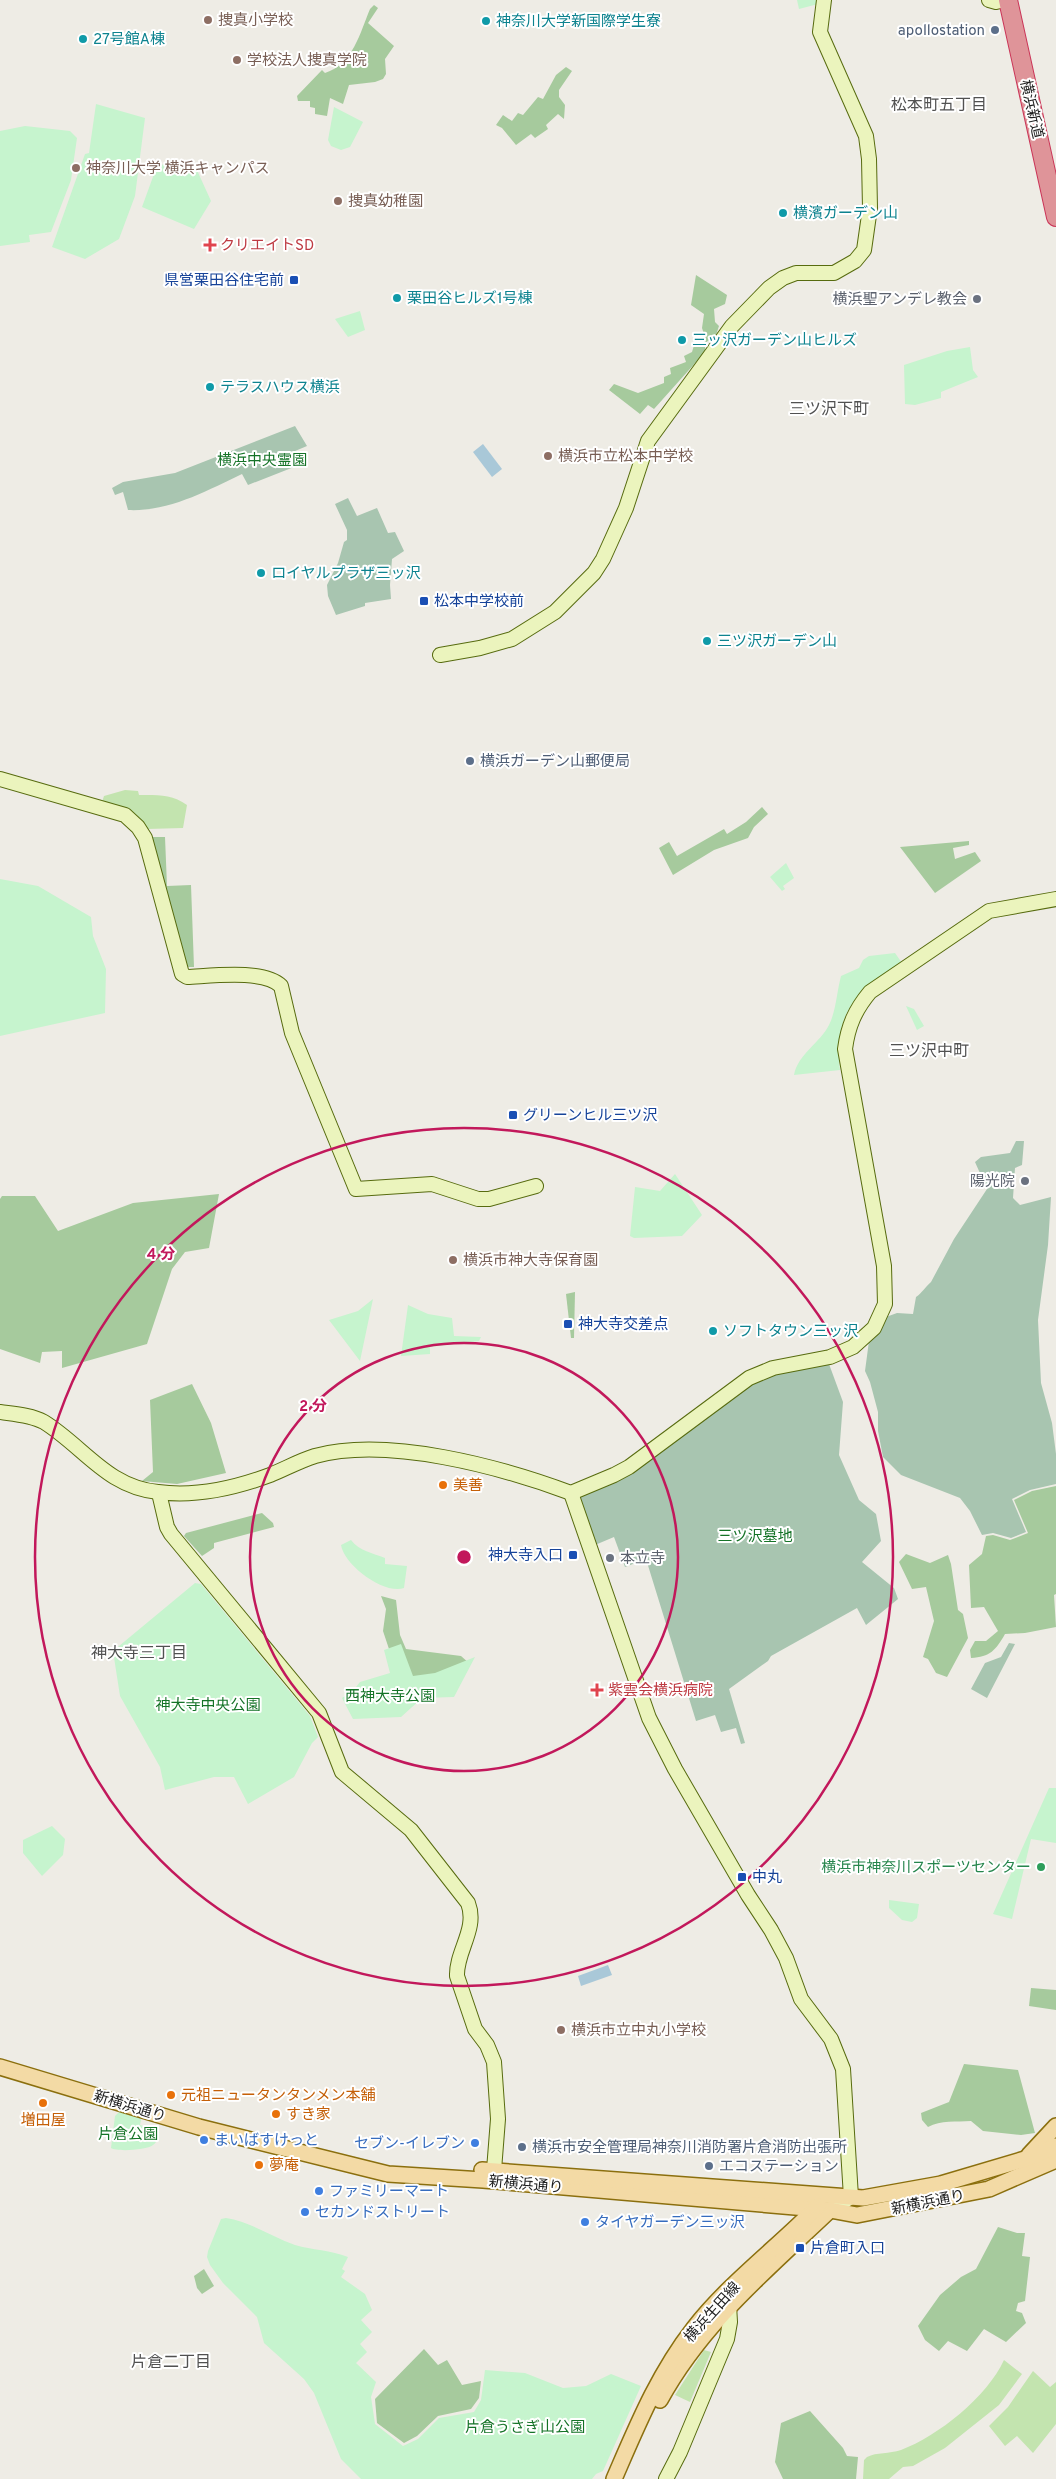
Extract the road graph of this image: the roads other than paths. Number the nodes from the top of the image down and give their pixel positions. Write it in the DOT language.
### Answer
graph roads {
  1 [pos="824,0"];
  2 [pos="989,0"];
  3 [pos="1006,0"];
  4 [pos="1018,0"];
  5 [pos="1056,173"];
  6 [pos="1056,217"];
  7 [pos="440,655"];
  8 [pos="0,779"];
  9 [pos="1056,899"];
  10 [pos="536,1186"];
  11 [pos="0,1412"];
  12 [pos="159,1493"];
  13 [pos="571,1493"];
  14 [pos="0,2057"];
  15 [pos="0,2067"];
  16 [pos="1056,2126"];
  17 [pos="1056,2146"];
  18 [pos="1056,2160"];
  19 [pos="1029,2166"];
  20 [pos="1056,2166"];
  21 [pos="494,2170"];
  22 [pos="851,2197"];
  23 [pos="829,2203"];
  24 [pos="788,2208"];
  25 [pos="814,2210"];
  26 [pos="736,2284"];
  27 [pos="729,2305"];
  28 [pos="614,2479"];
  29 [pos="625,2479"];
  30 [pos="666,2479"];
  1 -- 7 [label="street"];
  2 -- 3 [label="street"];
  3 -- 6 [label="highway, 横浜新道"];
  4 -- 5 [label="highway, 横浜新道"];
  8 -- 10 [label="street"];
  9 -- 13 [label="street"];
  11 -- 12 [label="street"];
  12 -- 13 [label="street"];
  12 -- 21 [label="street"];
  13 -- 22 [label="street"];
  14 -- 21 [label="main road, 新横浜通り"];
  15 -- 24 [label="main road, 新横浜通り"];
  16 -- 19 [label="main road"];
  17 -- 19 [label="main road, 新横浜通り"];
  18 -- 19 [label="main road, 新横浜通り"];
  19 -- 20 [label="main road"];
  19 -- 22 [label="main road, 新横浜通り"];
  19 -- 23 [label="main road, 新横浜通り"];
  21 -- 23 [label="main road, 新横浜通り"];
  22 -- 23 [label="main road, 新横浜通り"];
  23 -- 25 [label="main road, 新横浜通り"];
  23 -- 27 [label="main road, 横浜生田線"];
  24 -- 25 [label="main road, 新横浜通り"];
  24 -- 26 [label="main road"];
  25 -- 26 [label="main road, 横浜生田線"];
  26 -- 28 [label="main road, 横浜生田線"];
  27 -- 29 [label="main road, 横浜生田線"];
  27 -- 30 [label="street"];
}
